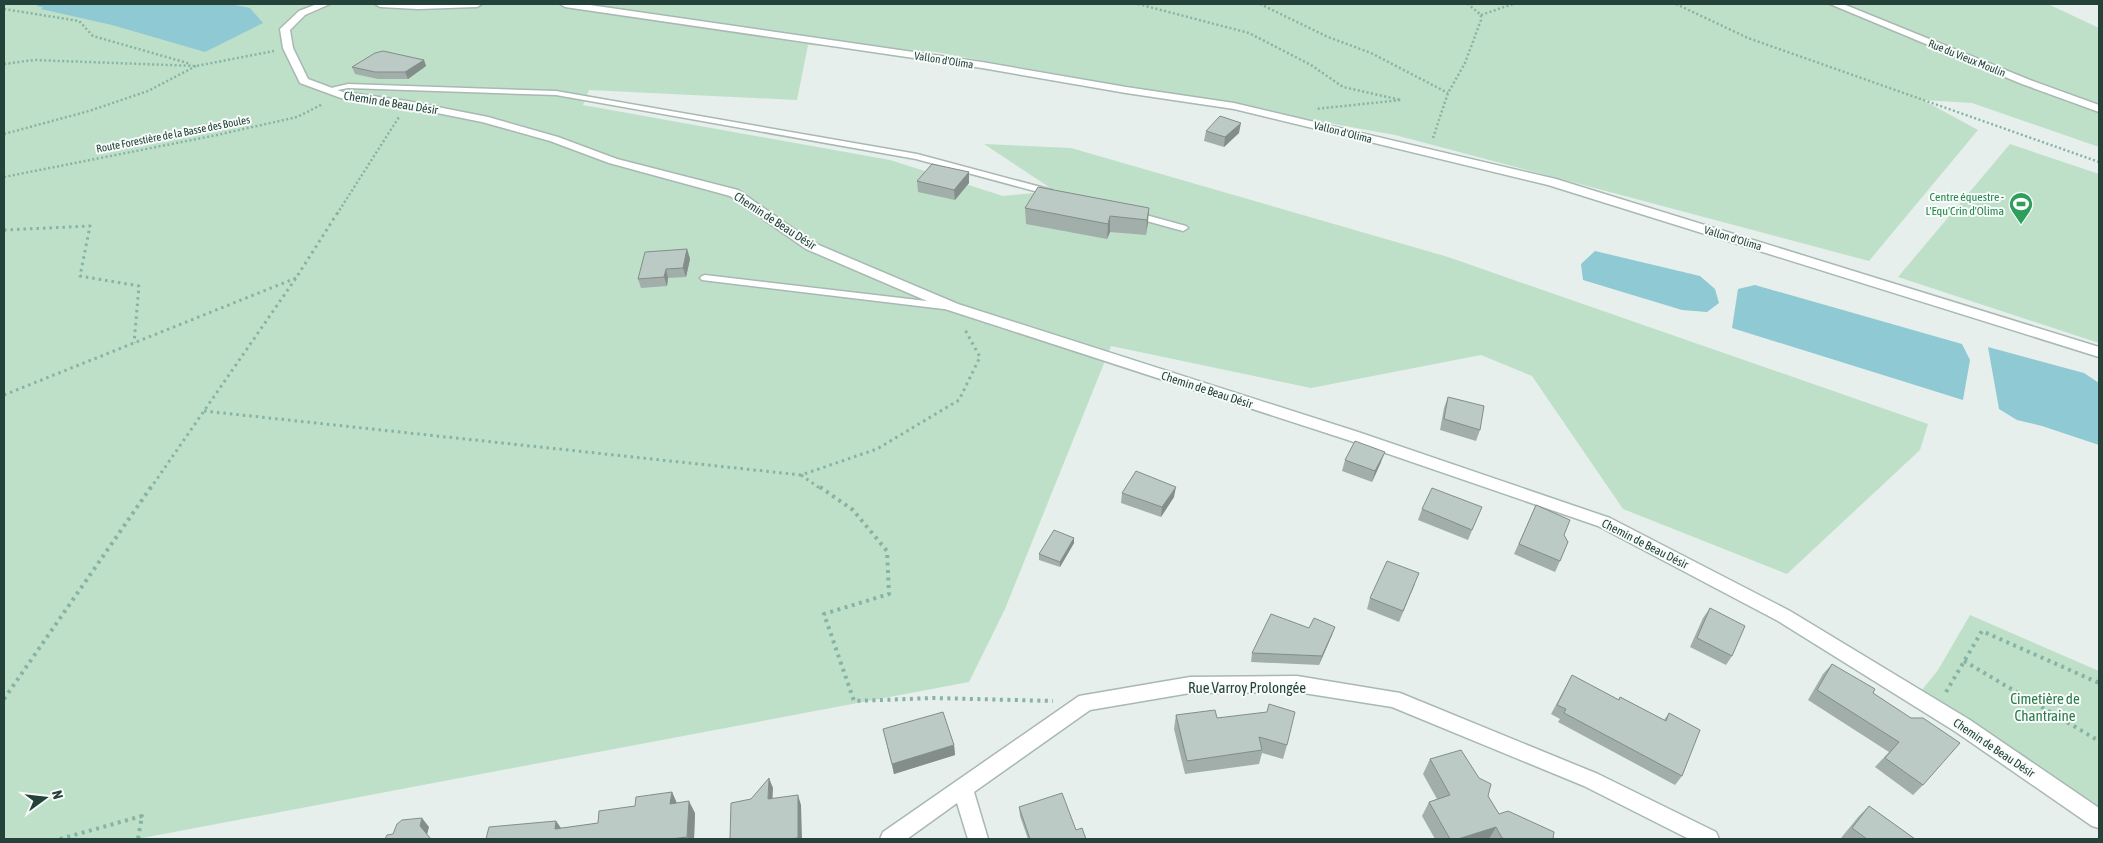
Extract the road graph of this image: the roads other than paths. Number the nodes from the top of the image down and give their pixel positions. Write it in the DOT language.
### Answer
graph roads {
  1 [pos="325,4"];
  2 [pos="380,4"];
  3 [pos="477,4"];
  4 [pos="565,4"];
  5 [pos="1835,4"];
  6 [pos="327,90"];
  7 [pos="2099,109"];
  8 [pos="1060,195"];
  9 [pos="1126,213"];
  10 [pos="1183,228"];
  11 [pos="706,278"];
  12 [pos="953,307"];
  13 [pos="2099,352"];
  14 [pos="964,789"];
  15 [pos="2099,819"];
  16 [pos="890,839"];
  17 [pos="978,839"];
  18 [pos="1709,839"];
  1 -- 6 [label="street, Chemin de Beau Désir"];
  2 -- 3 [label="street"];
  4 -- 13 [label="street, Vallon d'Olima"];
  5 -- 7 [label="street, Rue du Vieux Moulin"];
  6 -- 8 [label="lane"];
  6 -- 12 [label="street, Chemin de Beau Désir"];
  9 -- 10 [label="lane"];
  11 -- 12 [label="lane"];
  12 -- 15 [label="street, Chemin de Beau Désir"];
  14 -- 16 [label="street, Rue Varroy Prolongée"];
  14 -- 17 [label="street"];
  14 -- 18 [label="street, Rue Varroy Prolongée"];
}
